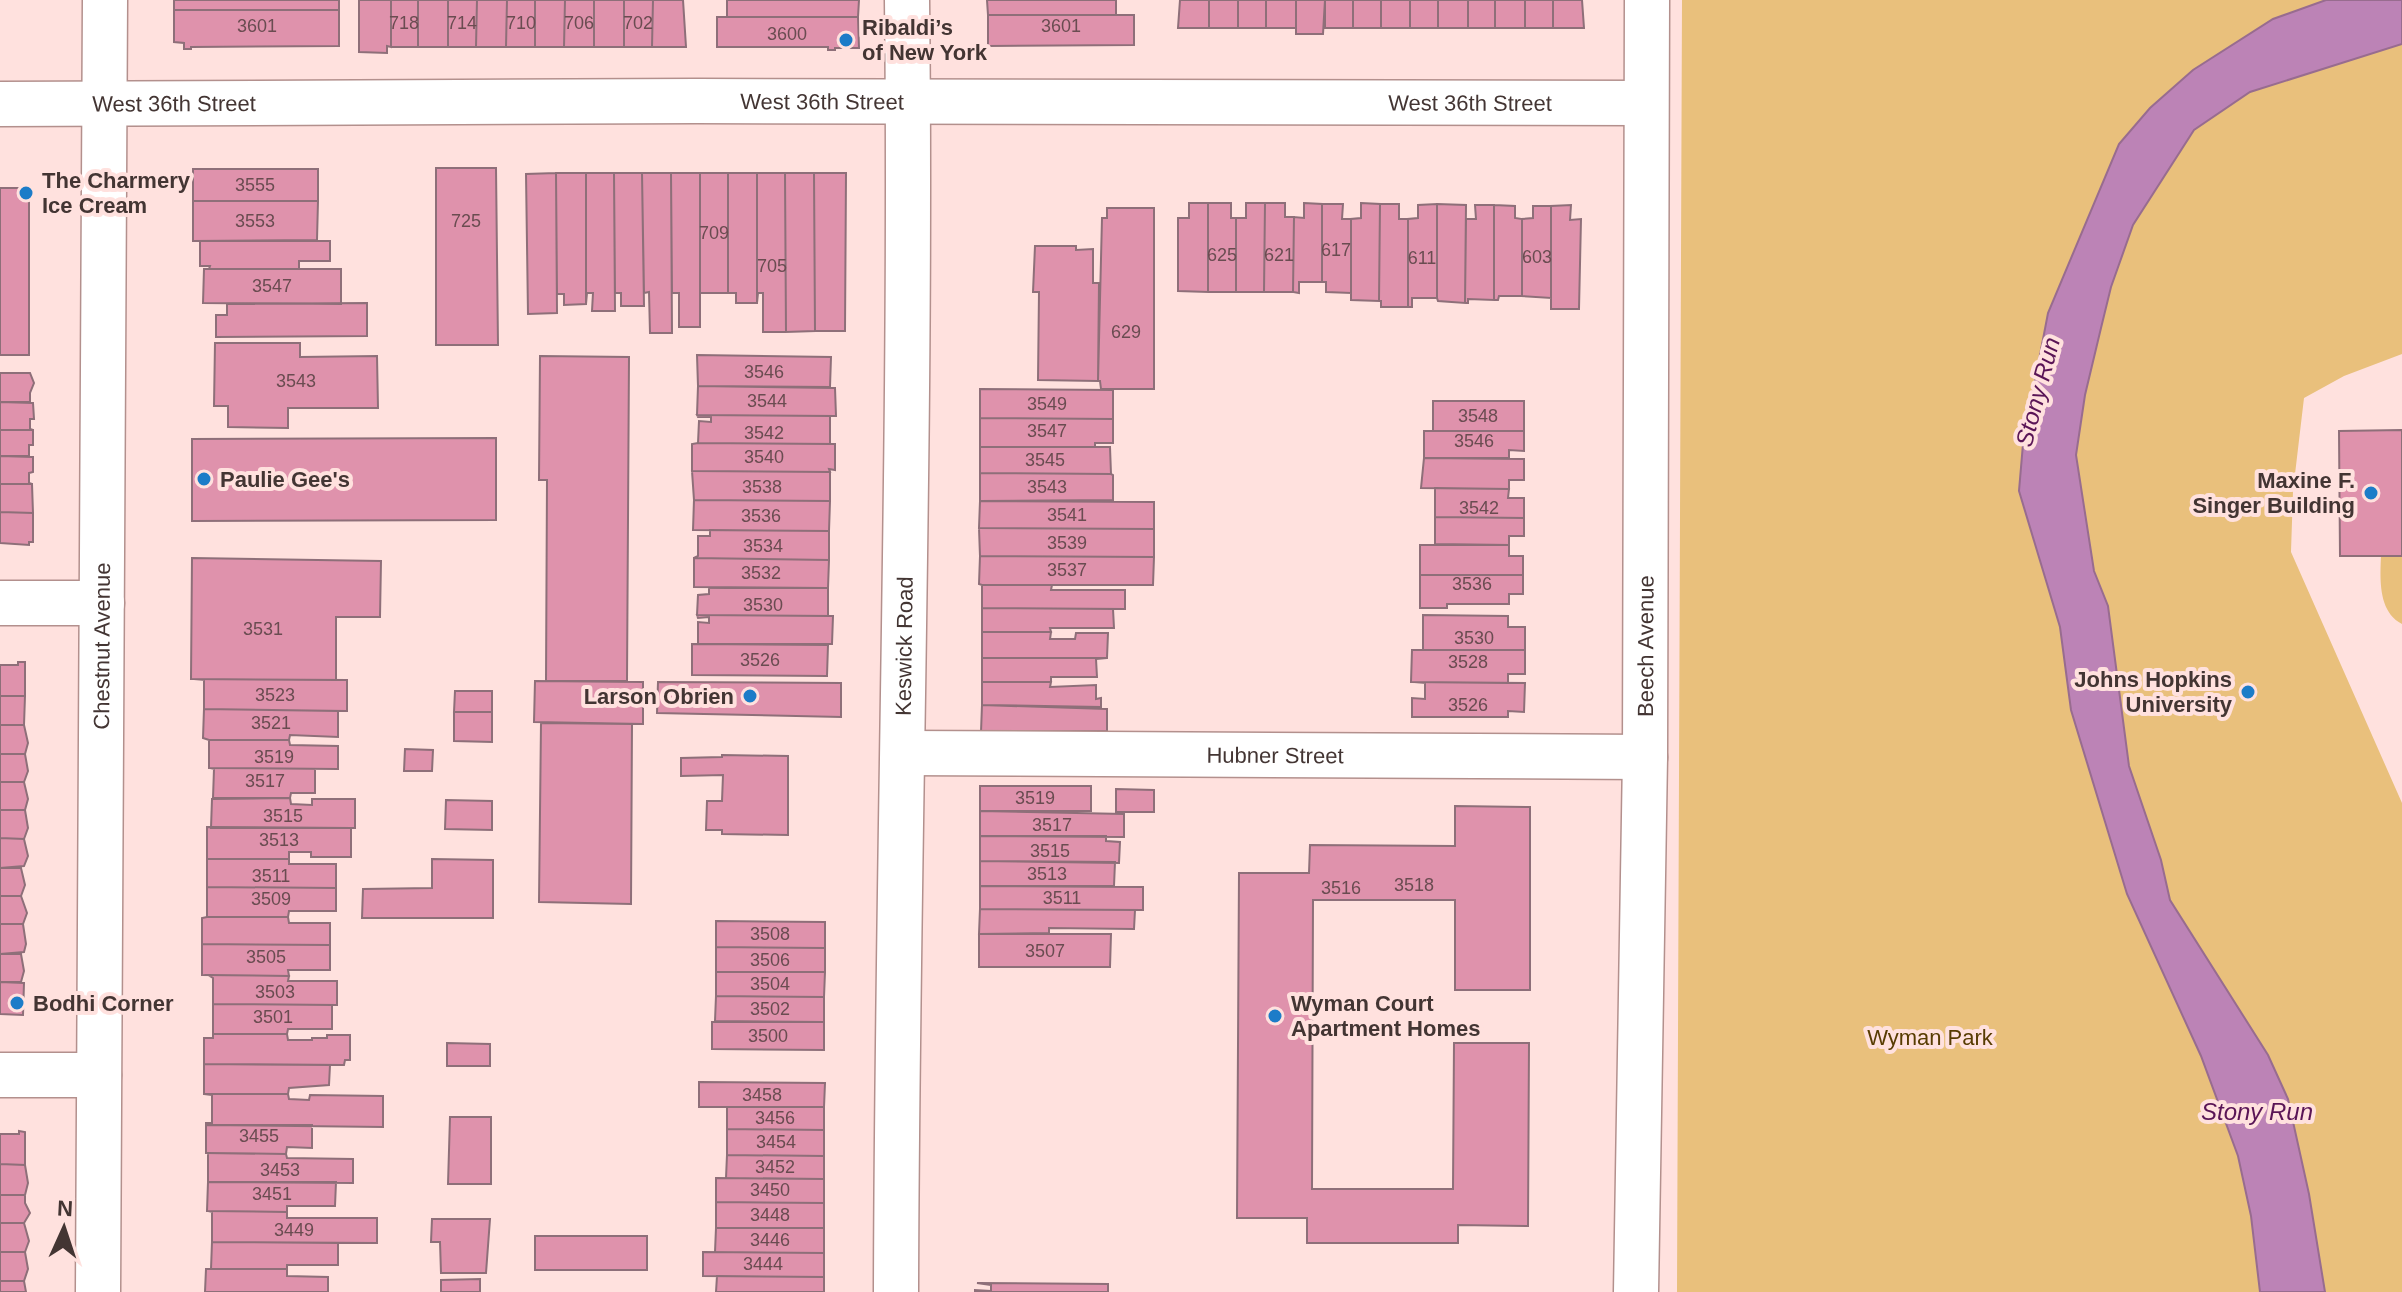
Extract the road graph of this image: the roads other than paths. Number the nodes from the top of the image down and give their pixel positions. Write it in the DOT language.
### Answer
graph roads {
  1 [pos="105,0"];
  2 [pos="907,0"];
  3 [pos="1647,0"];
  4 [pos="908,101"];
  5 [pos="1645,103"];
  6 [pos="0,104"];
  7 [pos="104,105"];
  8 [pos="0,603"];
  9 [pos="102,603"];
  10 [pos="903,753"];
  11 [pos="1645,757"];
  12 [pos="0,1075"];
  13 [pos="99,1075"];
  14 [pos="98,1292"];
  15 [pos="896,1292"];
  16 [pos="1636,1292"];
  1 -- 7 [label="street, Chestnut Avenue"];
  2 -- 4 [label="street, Keswick Road"];
  3 -- 5 [label="street, Beech Avenue"];
  4 -- 5 [label="street, West 36th Street"];
  4 -- 7 [label="street, West 36th Street"];
  4 -- 10 [label="street, Keswick Road"];
  5 -- 11 [label="street, Beech Avenue"];
  6 -- 7 [label="street, West 36th Street"];
  7 -- 9 [label="street, Chestnut Avenue"];
  8 -- 9 [label="street"];
  9 -- 13 [label="street, Chestnut Avenue"];
  10 -- 11 [label="street, Hubner Street"];
  10 -- 15 [label="street, Keswick Road"];
  11 -- 16 [label="street, Beech Avenue"];
  12 -- 13 [label="street"];
  13 -- 14 [label="street, Chestnut Avenue"];
}
